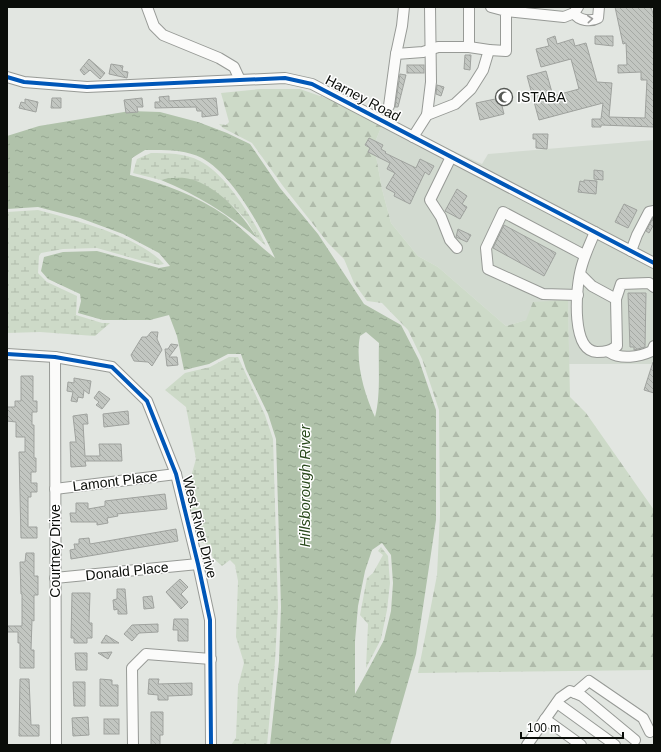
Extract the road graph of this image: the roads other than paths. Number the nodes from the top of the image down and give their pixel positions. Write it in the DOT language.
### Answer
graph roads {
  1 [pos="147,7"];
  2 [pos="404,7"];
  3 [pos="430,7"];
  4 [pos="469,7"];
  5 [pos="491,7"];
  6 [pos="599,7"];
  7 [pos="506,9"];
  8 [pos="576,10"];
  9 [pos="469,47"];
  10 [pos="431,49"];
  11 [pos="490,50"];
  12 [pos="396,54"];
  13 [pos="7,77"];
  14 [pos="240,80"];
  15 [pos="389,106"];
  16 [pos="427,115"];
  17 [pos="413,137"];
  18 [pos="450,156"];
  19 [pos="654,211"];
  20 [pos="595,232"];
  21 [pos="457,248"];
  22 [pos="631,251"];
  23 [pos="584,255"];
  24 [pos="654,263"];
  25 [pos="580,274"];
  26 [pos="654,287"];
  27 [pos="578,295"];
  28 [pos="616,299"];
  29 [pos="654,346"];
  30 [pos="609,352"];
  31 [pos="7,354"];
  32 [pos="55,357"];
  33 [pos="176,474"];
  34 [pos="55,488"];
  35 [pos="198,564"];
  36 [pos="55,578"];
  37 [pos="211,659"];
  38 [pos="575,693"];
  39 [pos="557,703"];
  40 [pos="545,718"];
  41 [pos="652,732"];
  42 [pos="632,743"];
  43 [pos="56,745"];
  44 [pos="133,745"];
  45 [pos="211,745"];
  46 [pos="527,745"];
  47 [pos="581,745"];
  48 [pos="615,745"];
  1 -- 14 [label="street"];
  2 -- 12 [label="street"];
  3 -- 10 [label="street"];
  4 -- 9 [label="street"];
  5 -- 7 [label="street"];
  8 -- 6 [label="street, one-way"];
  7 -- 8 [label="street"];
  7 -- 11 [label="street"];
  9 -- 10 [label="street"];
  9 -- 11 [label="street"];
  10 -- 12 [label="street"];
  10 -- 16 [label="street"];
  11 -- 16 [label="street"];
  12 -- 15 [label="street"];
  13 -- 14 [label="street, Harney Road"];
  14 -- 17 [label="street, Harney Road"];
  16 -- 17 [label="street"];
  17 -- 18 [label="street, Harney Road"];
  18 -- 20 [label="street, Harney Road"];
  18 -- 21 [label="street"];
  19 -- 22 [label="street"];
  20 -- 22 [label="street, Harney Road"];
  20 -- 23 [label="street"];
  22 -- 24 [label="street, Harney Road"];
  23 -- 25 [label="street"];
  23 -- 27 [label="street"];
  25 -- 27 [label="street"];
  25 -- 28 [label="street"];
  26 -- 28 [label="street"];
  27 -- 30 [label="street"];
  28 -- 30 [label="street"];
  29 -- 30 [label="street"];
  31 -- 32 [label="street, West River Drive"];
  32 -- 33 [label="street, West River Drive"];
  32 -- 34 [label="street, Courtney Drive"];
  33 -- 34 [label="street, Lamont Place"];
  33 -- 35 [label="street, West River Drive"];
  34 -- 36 [label="street, Courtney Drive"];
  35 -- 36 [label="street, Donald Place"];
  35 -- 37 [label="street, West River Drive"];
  36 -- 43 [label="street, Courtney Drive"];
  37 -- 44 [label="street"];
  37 -- 45 [label="street, West River Drive"];
  38 -- 39 [label="street"];
  38 -- 41 [label="street"];
  38 -- 42 [label="street"];
  39 -- 40 [label="street"];
  39 -- 48 [label="street"];
  40 -- 46 [label="street"];
  40 -- 47 [label="street"];
  41 -- 42 [label="street"];
}
